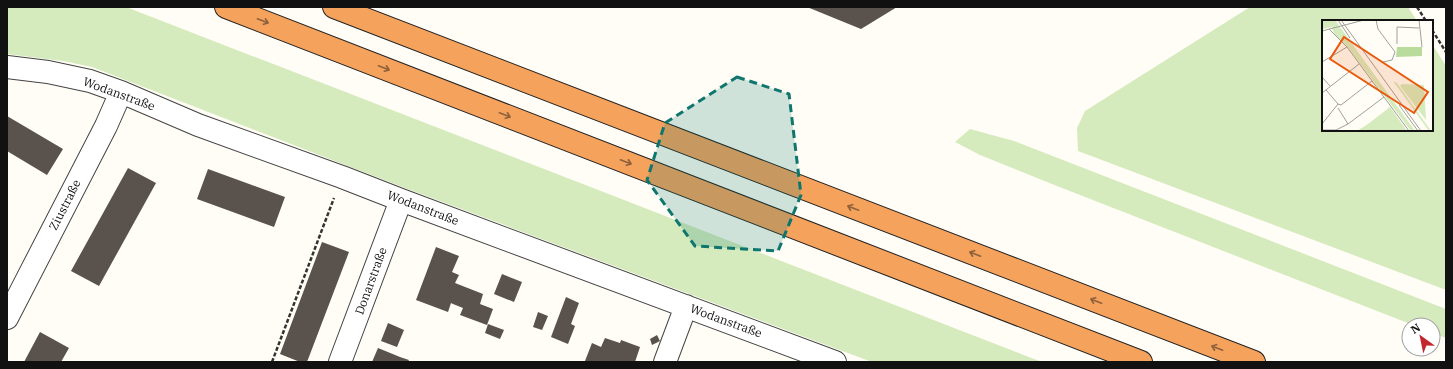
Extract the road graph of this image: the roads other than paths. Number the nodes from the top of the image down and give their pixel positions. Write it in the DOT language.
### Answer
graph roads {
  1 [pos="226,7"];
  2 [pos="334,7"];
  3 [pos="7,67"];
  4 [pos="121,92"];
  5 [pos="401,200"];
  6 [pos="686,306"];
  7 [pos="7,318"];
  8 [pos="340,362"];
  9 [pos="665,362"];
  10 [pos="835,362"];
  11 [pos="1141,362"];
  12 [pos="1254,362"];
  1 -- 11 [label="highway, one-way"];
  12 -- 2 [label="highway, one-way"];
  3 -- 4 [label="street, Wodanstraße"];
  4 -- 5 [label="street, Wodanstraße"];
  4 -- 7 [label="street, Ziustraße"];
  5 -- 6 [label="street, Wodanstraße"];
  5 -- 8 [label="street, Donarstraße"];
  6 -- 9 [label="street"];
  6 -- 10 [label="street, Wodanstraße"];
}
